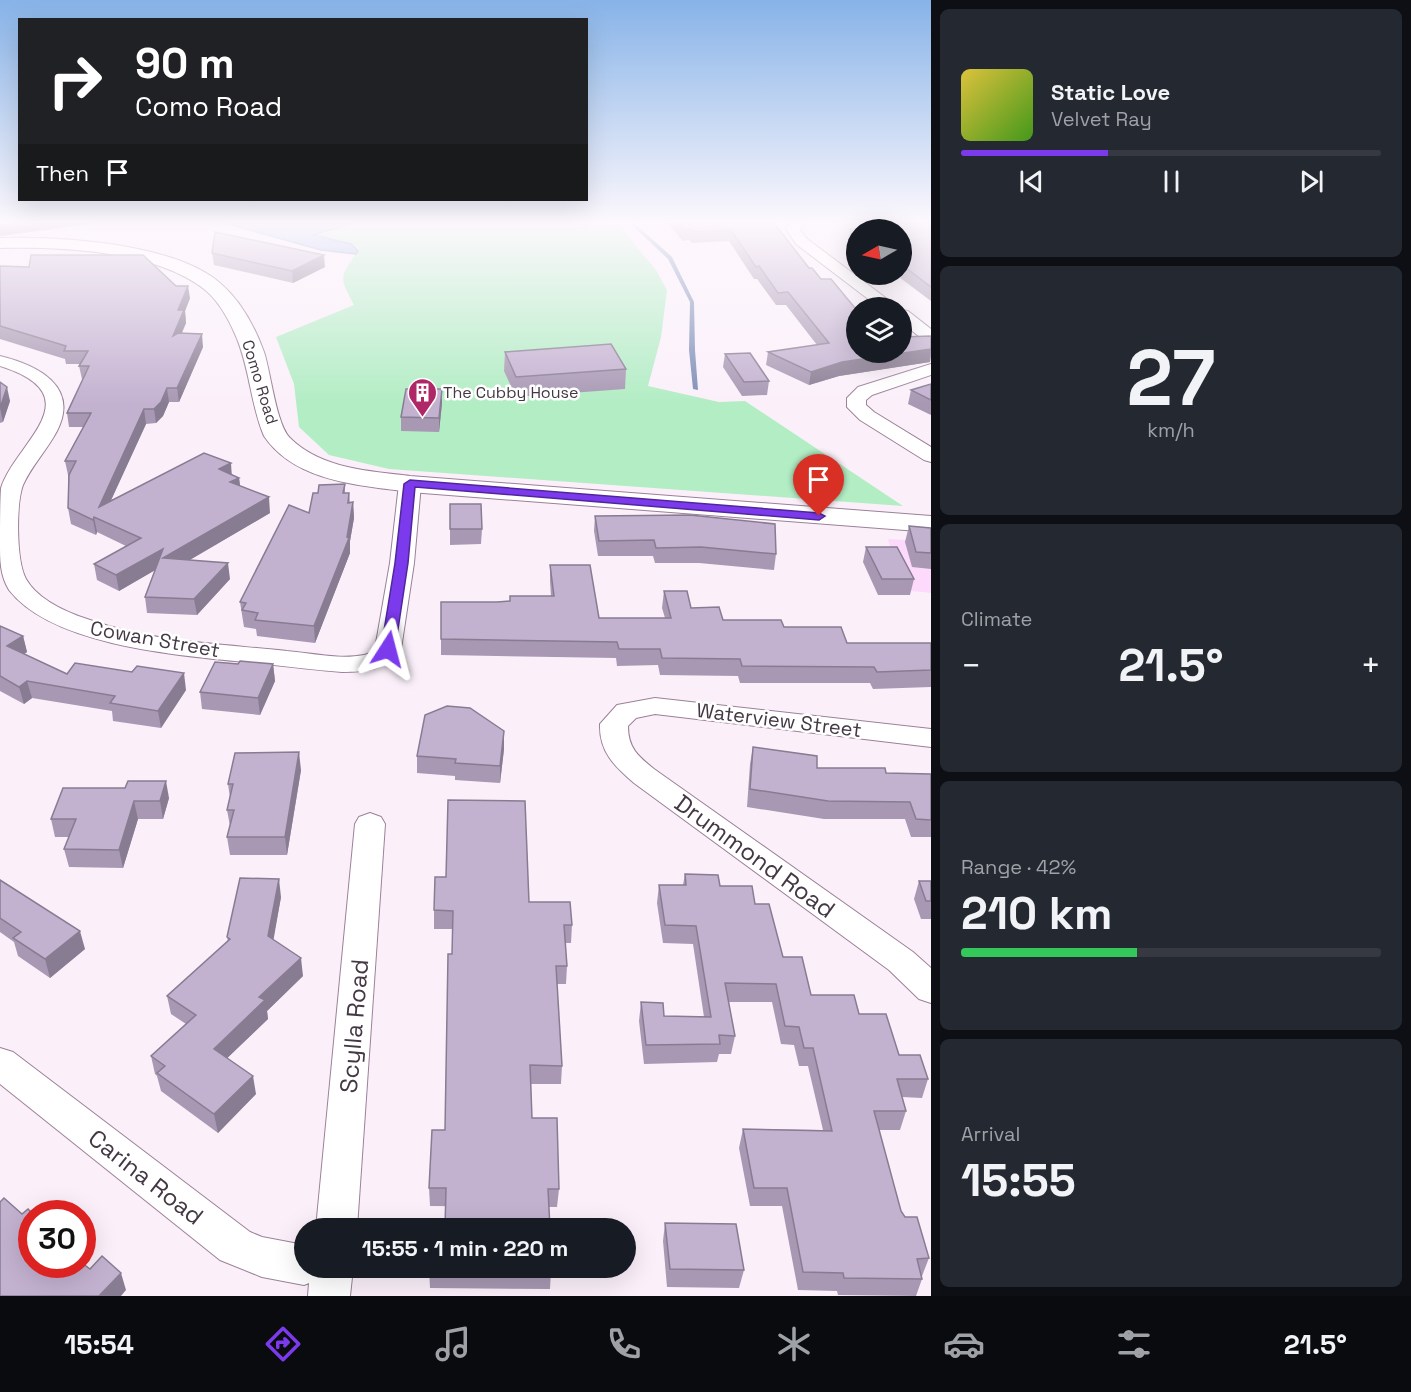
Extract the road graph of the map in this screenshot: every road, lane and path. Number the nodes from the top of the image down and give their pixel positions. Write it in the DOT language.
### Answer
graph roads {
  1 [pos="207,283"];
  2 [pos="858,283"];
  3 [pos="876,297"];
  4 [pos="912,323"];
  5 [pos="931,337"];
  6 [pos="0,361"];
  7 [pos="931,369"];
  8 [pos="931,456"];
  9 [pos="410,484"];
  10 [pos="931,524"];
  11 [pos="627,711"];
  12 [pos="931,738"];
  13 [pos="370,824"];
  14 [pos="931,989"];
  15 [pos="0,1063"];
  16 [pos="337,1218"];
  17 [pos="294,1263"];
  18 [pos="330,1278"];
  19 [pos="329,1296"];
  1 -- 9 [label="street, Como Road"];
  2 -- 3 [label="street"];
  4 -- 5 [label="street"];
  6 -- 9 [label="street, Cowan Street"];
  7 -- 8 [label="street"];
  9 -- 10 [label="street, Como Road"];
  11 -- 12 [label="street, Waterview Street"];
  11 -- 14 [label="street, Drummond Road"];
  13 -- 16 [label="street, Scylla Road"];
  15 -- 17 [label="street, Carina Road"];
  18 -- 19 [label="street"];
}
